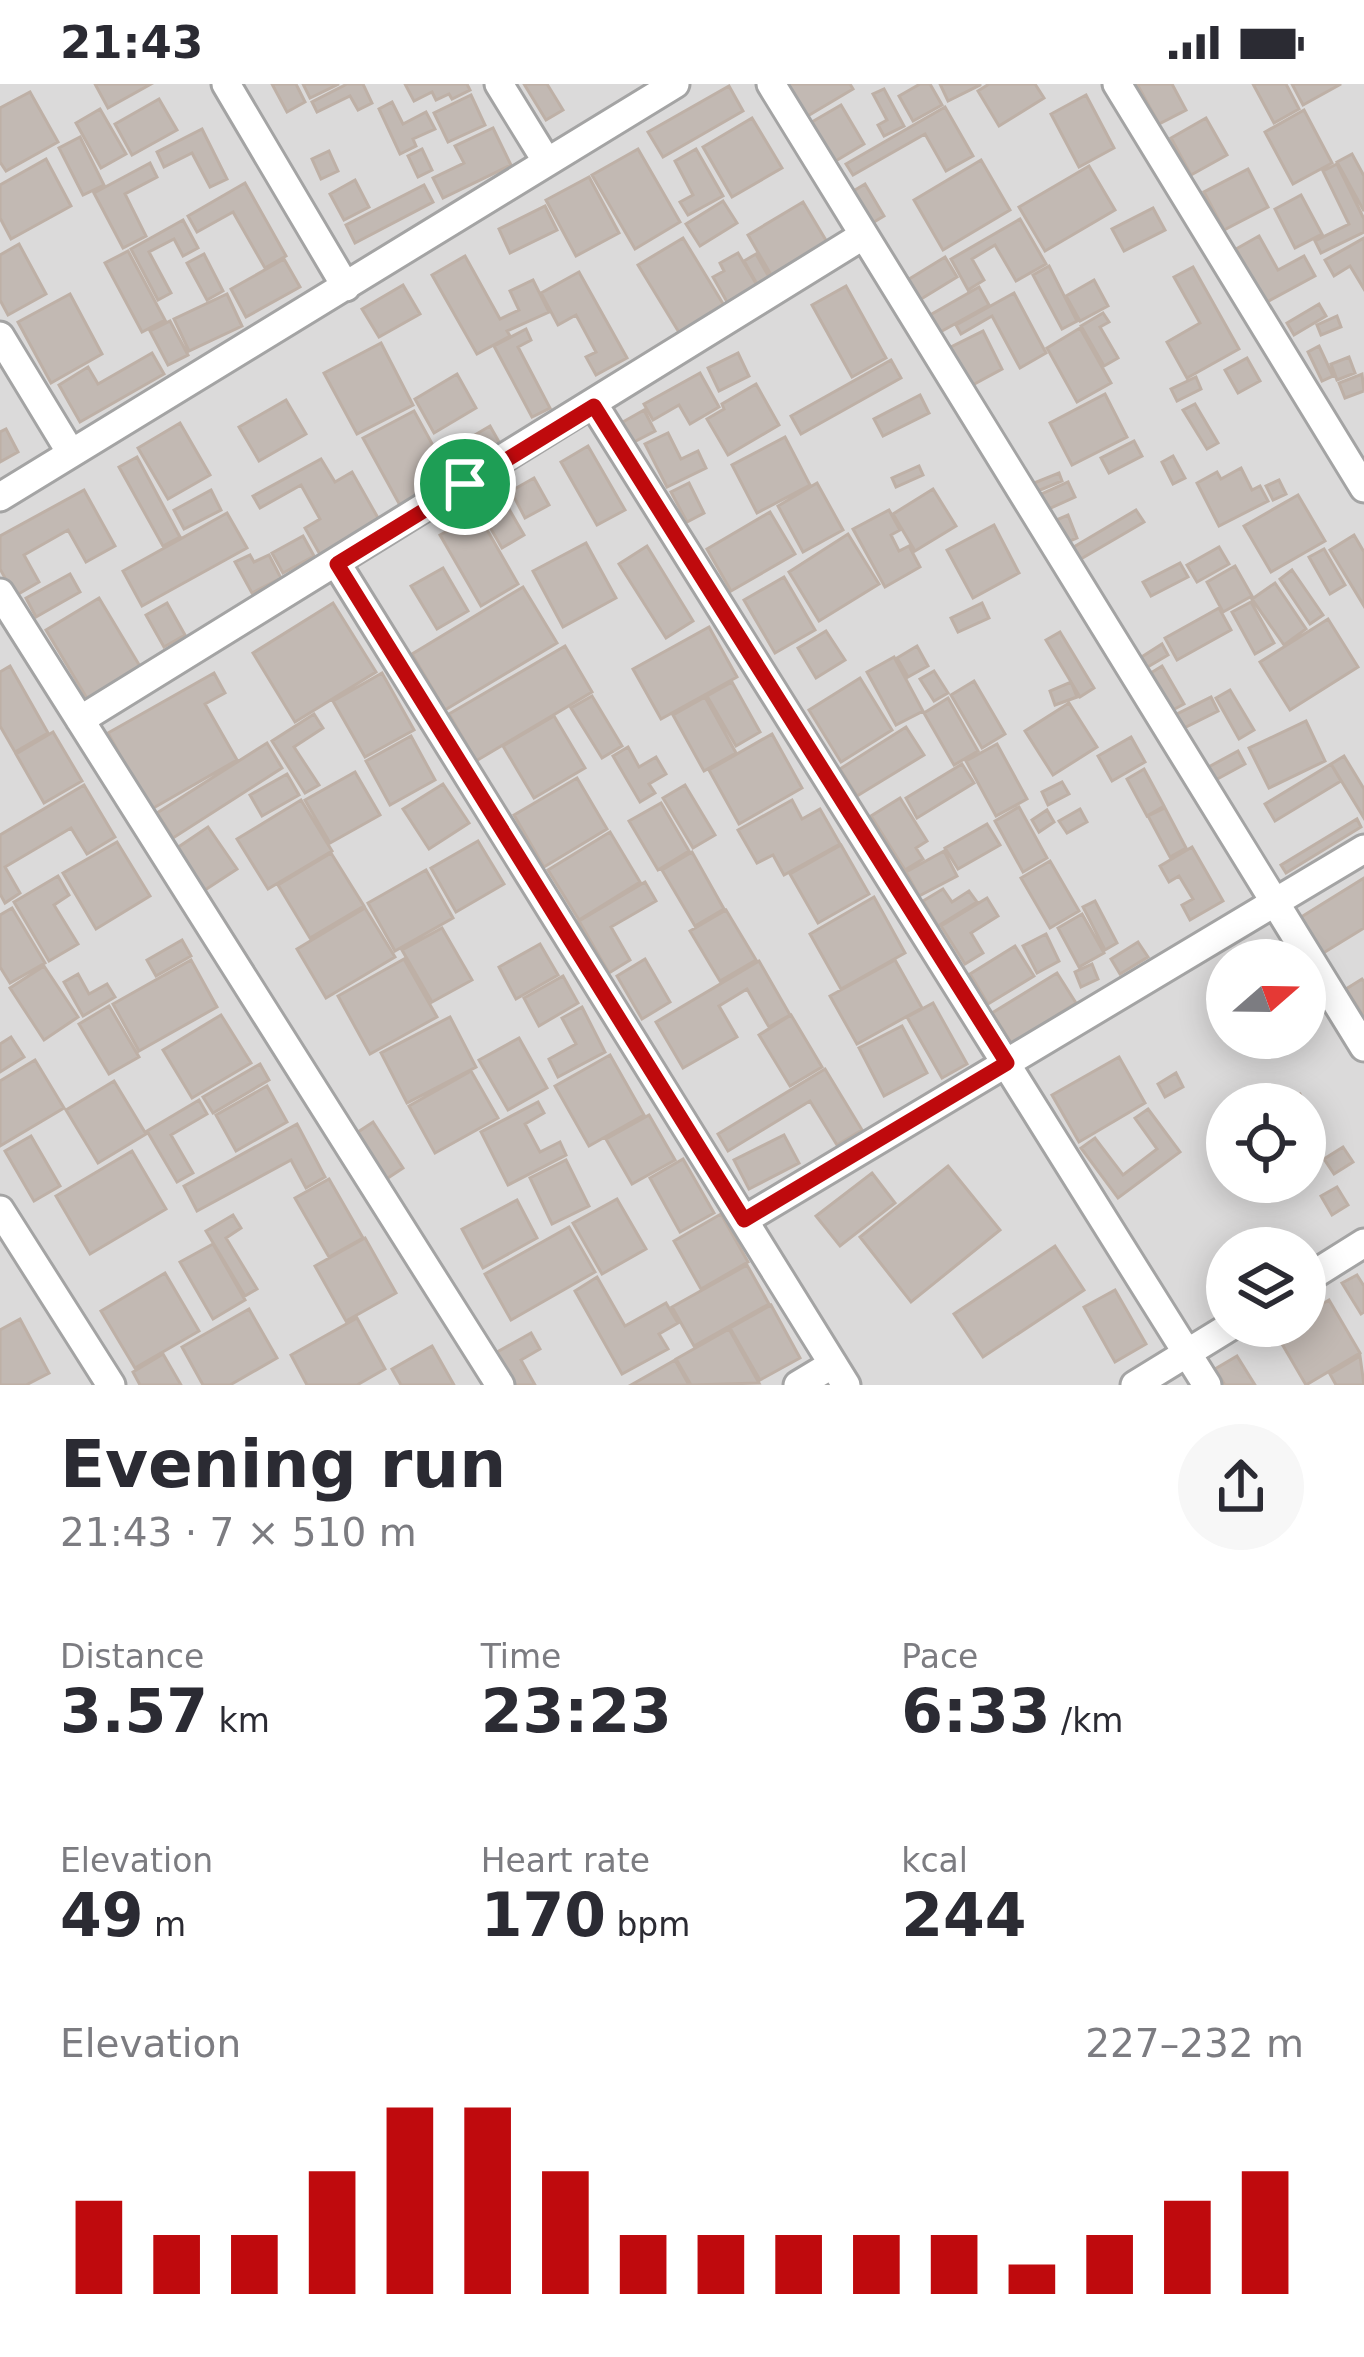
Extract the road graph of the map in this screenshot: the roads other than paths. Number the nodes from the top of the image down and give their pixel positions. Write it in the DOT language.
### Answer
graph roads {
  1 [pos="226,84"];
  2 [pos="499,84"];
  3 [pos="675,84"];
  4 [pos="771,84"];
  5 [pos="1117,84"];
  6 [pos="547,162"];
  7 [pos="864,235"];
  8 [pos="346,287"];
  9 [pos="0,335"];
  10 [pos="594,406"];
  11 [pos="71,453"];
  12 [pos="1364,488"];
  13 [pos="0,497"];
  14 [pos="337,564"];
  15 [pos="0,593"];
  16 [pos="80,720"];
  17 [pos="1364,849"];
  18 [pos="1275,903"];
  19 [pos="1364,1047"];
  20 [pos="1007,1063"];
  21 [pos="0,1210"];
  22 [pos="744,1220"];
  23 [pos="1364,1244"];
  24 [pos="1326,1267"];
  25 [pos="1206,1341"];
  26 [pos="1187,1353"];
  27 [pos="840,1374"];
  28 [pos="111,1385"];
  29 [pos="500,1385"];
  30 [pos="798,1385"];
  31 [pos="1136,1385"];
  32 [pos="1207,1385"];
  1 -- 8 [label="street"];
  2 -- 6 [label="street"];
  3 -- 6 [label="street"];
  4 -- 7 [label="street"];
  5 -- 12 [label="street"];
  6 -- 8 [label="street"];
  7 -- 10 [label="street"];
  7 -- 18 [label="street"];
  8 -- 11 [label="street"];
  9 -- 11 [label="street"];
  10 -- 14 [label="street"];
  10 -- 20 [label="street"];
  11 -- 13 [label="street"];
  14 -- 16 [label="street"];
  14 -- 22 [label="street"];
  15 -- 16 [label="street"];
  16 -- 29 [label="street"];
  17 -- 18 [label="street"];
  18 -- 19 [label="street"];
  18 -- 20 [label="street"];
  20 -- 22 [label="street"];
  20 -- 26 [label="street"];
  21 -- 28 [label="street"];
  22 -- 27 [label="street"];
  23 -- 24 [label="street"];
  25 -- 26 [label="street"];
  26 -- 31 [label="street"];
  26 -- 32 [label="street"];
  27 -- 30 [label="street"];
}
